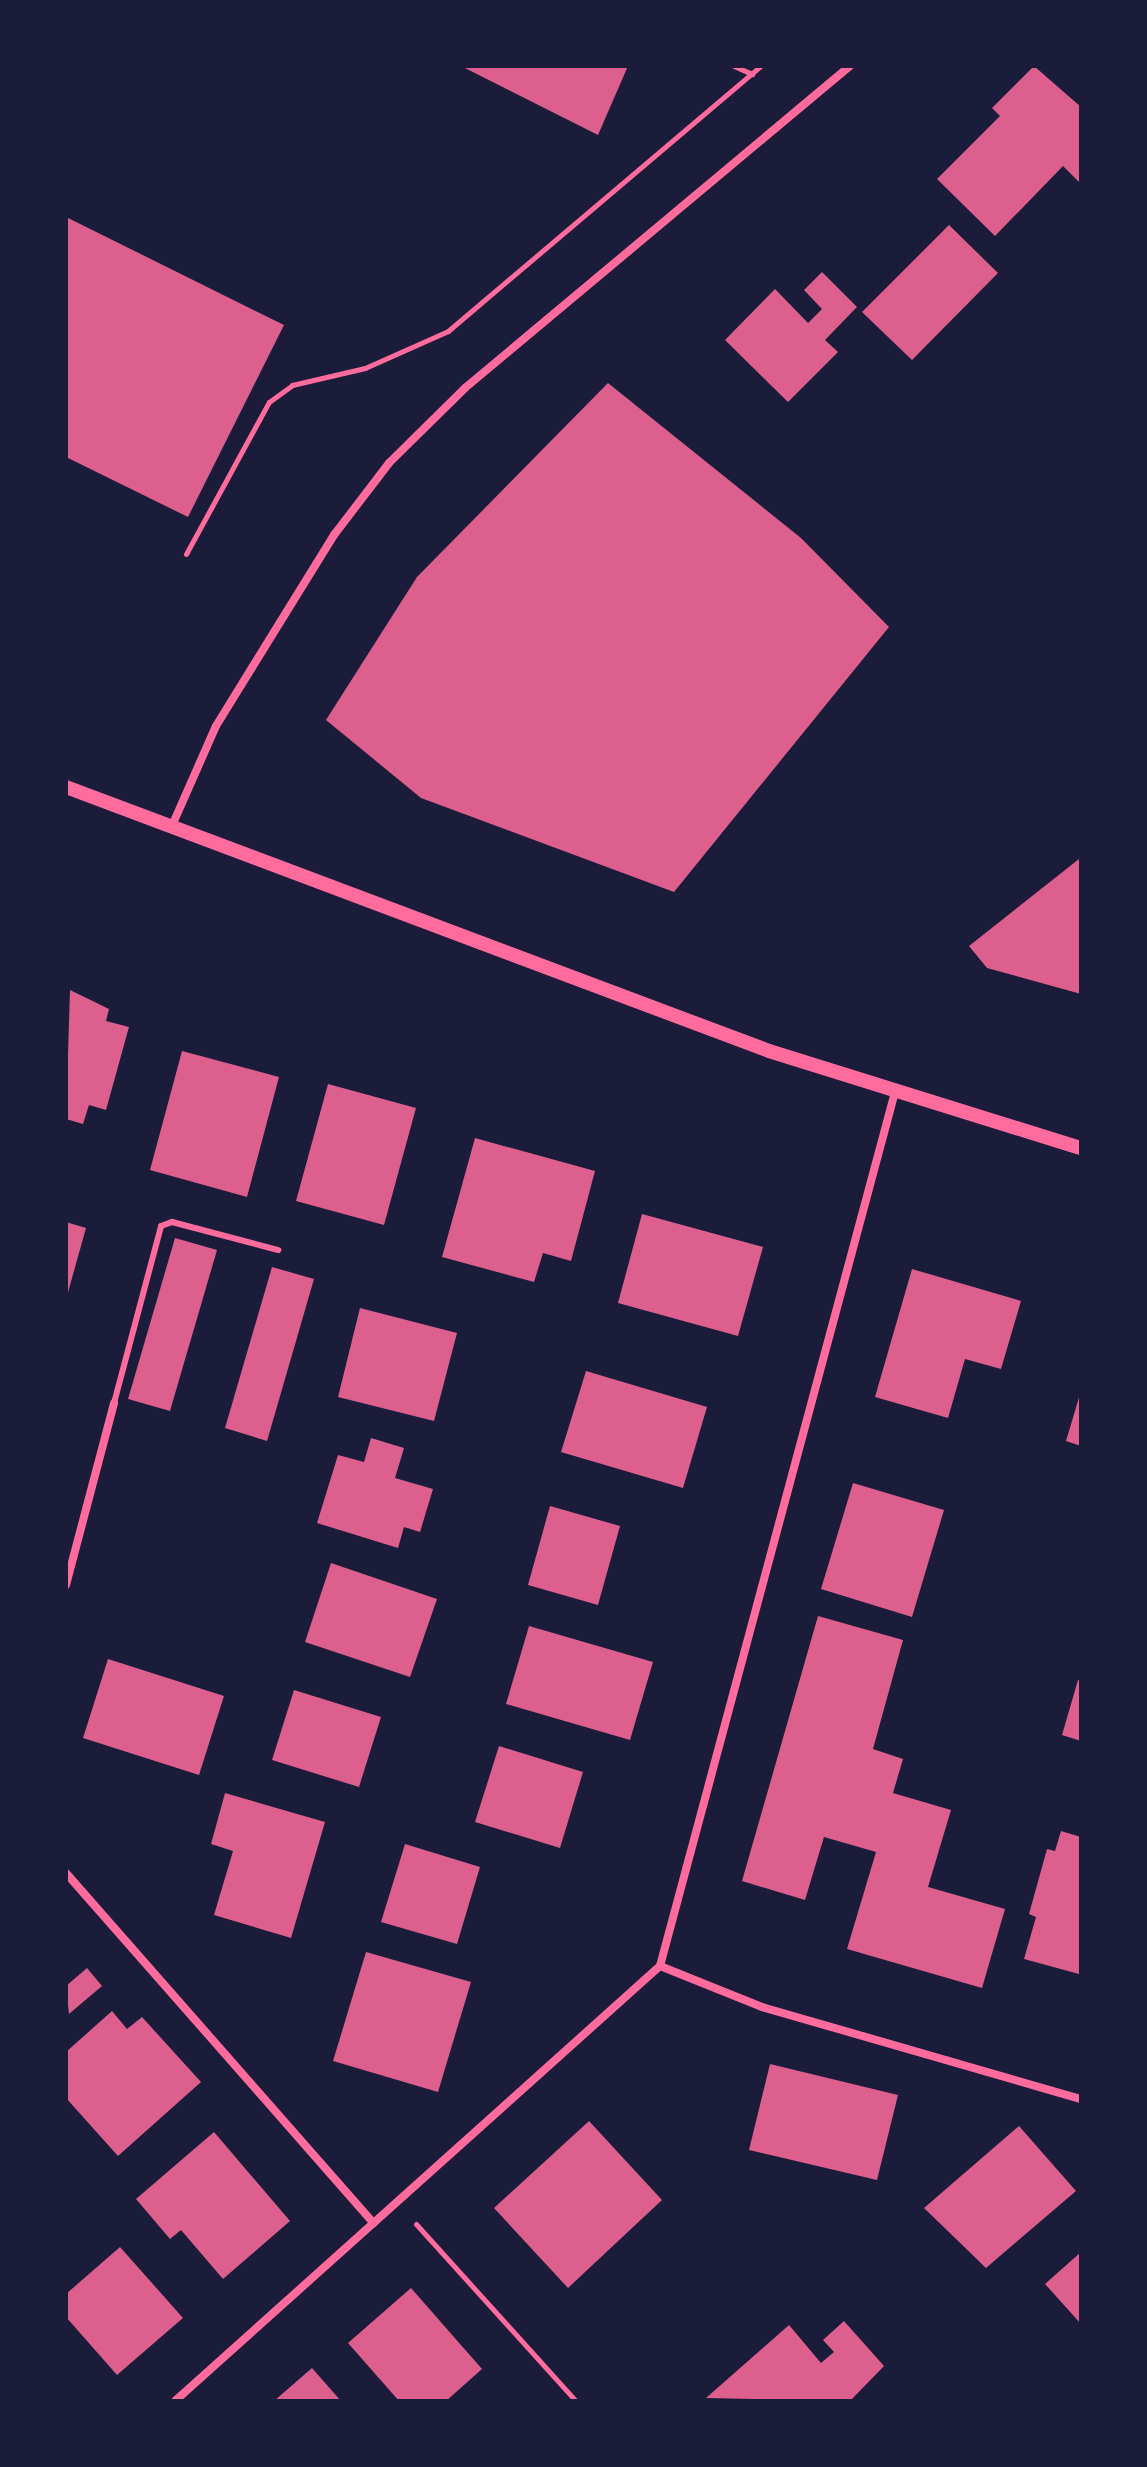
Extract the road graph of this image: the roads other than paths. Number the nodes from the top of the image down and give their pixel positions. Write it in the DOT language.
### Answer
graph roads {
  1 [pos="850,66"];
  2 [pos="66,787"];
  3 [pos="170,831"];
  4 [pos="895,1092"];
  5 [pos="1081,1148"];
  6 [pos="278,1250"];
  7 [pos="114,1403"];
  8 [pos="66,1585"];
  9 [pos="66,1873"];
  10 [pos="660,1966"];
  11 [pos="1081,2099"];
  12 [pos="374,2223"];
  13 [pos="175,2401"];
  1 -- 3 [label="street"];
  2 -- 3 [label="street"];
  3 -- 4 [label="street"];
  4 -- 5 [label="street"];
  4 -- 10 [label="street"];
  6 -- 7 [label="lane"];
  7 -- 8 [label="street"];
  9 -- 12 [label="street"];
  10 -- 11 [label="street"];
  10 -- 12 [label="street"];
  12 -- 13 [label="street"];
}
